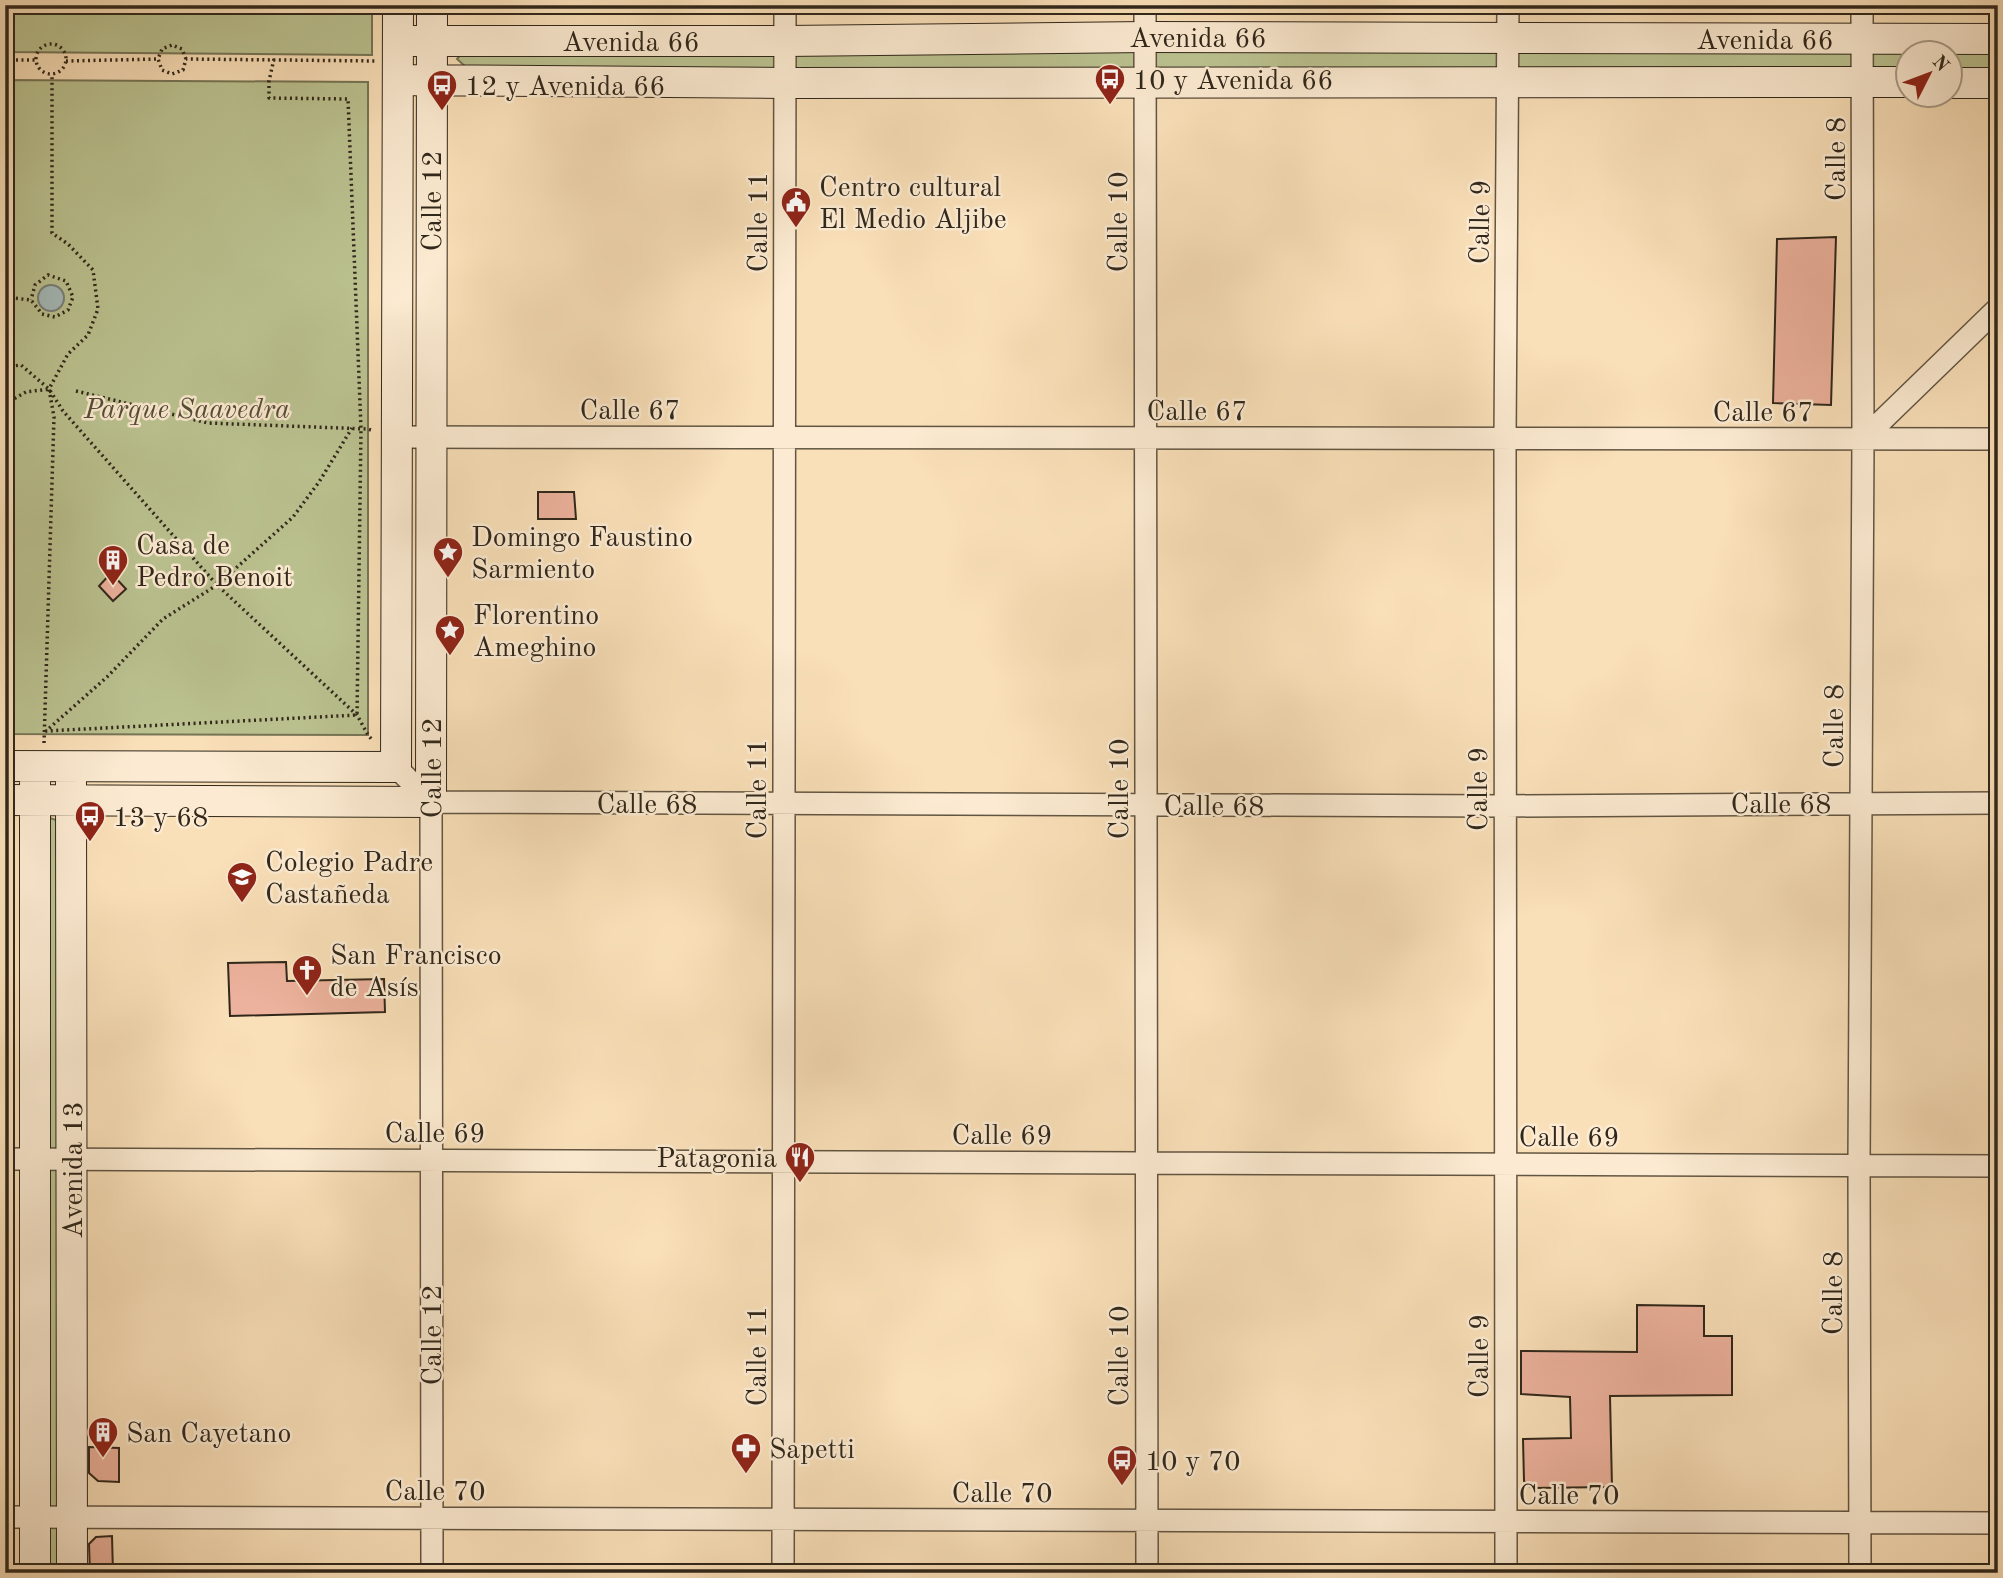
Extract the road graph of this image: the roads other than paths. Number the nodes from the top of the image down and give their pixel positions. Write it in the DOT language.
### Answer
graph roads {
  1 [pos="398,5"];
  2 [pos="432,5"];
  3 [pos="785,5"];
  4 [pos="1145,5"];
  5 [pos="1508,5"];
  6 [pos="1862,5"];
  7 [pos="1145,37"];
  8 [pos="1508,38"];
  9 [pos="1862,39"];
  10 [pos="1998,39"];
  11 [pos="785,40"];
  12 [pos="432,41"];
  13 [pos="393,61"];
  14 [pos="432,81"];
  15 [pos="1508,81"];
  16 [pos="1863,82"];
  17 [pos="1895,82"];
  18 [pos="786,83"];
  19 [pos="1145,83"];
  20 [pos="1965,83"];
  21 [pos="1998,83"];
  22 [pos="1998,307"];
  23 [pos="389,435"];
  24 [pos="430,437"];
  25 [pos="785,438"];
  26 [pos="1145,438"];
  27 [pos="1505,439"];
  28 [pos="1863,439"];
  29 [pos="1998,439"];
  30 [pos="28,759"];
  31 [pos="71,766"];
  32 [pos="396,767"];
  33 [pos="20,800"];
  34 [pos="71,800"];
  35 [pos="431,802"];
  36 [pos="784,803"];
  37 [pos="1861,803"];
  38 [pos="1998,803"];
  39 [pos="1146,804"];
  40 [pos="1506,806"];
  41 [pos="5,1159"];
  42 [pos="35,1159"];
  43 [pos="72,1159"];
  44 [pos="431,1160"];
  45 [pos="784,1161"];
  46 [pos="1146,1163"];
  47 [pos="1506,1164"];
  48 [pos="1859,1165"];
  49 [pos="1998,1166"];
  50 [pos="5,1517"];
  51 [pos="35,1517"];
  52 [pos="72,1517"];
  53 [pos="432,1518"];
  54 [pos="783,1520"];
  55 [pos="1146,1520"];
  56 [pos="1506,1522"];
  57 [pos="1860,1523"];
  58 [pos="1998,1523"];
  59 [pos="36,1573"];
  60 [pos="72,1573"];
  61 [pos="432,1573"];
  62 [pos="783,1573"];
  63 [pos="1147,1573"];
  64 [pos="1506,1573"];
  65 [pos="1860,1573"];
  1 -- 13 [label="main road, Calle 12"];
  2 -- 12 [label="main road, Calle 12"];
  3 -- 11 [label="street, Calle 11"];
  4 -- 7 [label="street, Calle 10"];
  5 -- 8 [label="street, Calle 9"];
  6 -- 9 [label="street, Calle 8"];
  7 -- 8 [label="main road, Avenida 66"];
  7 -- 11 [label="main road, Avenida 66"];
  7 -- 19 [label="street, Calle 10"];
  8 -- 9 [label="main road, Avenida 66"];
  8 -- 15 [label="street, Calle 9"];
  9 -- 10 [label="main road, Avenida 66"];
  9 -- 16 [label="street, Calle 8"];
  11 -- 12 [label="main road, Avenida 66"];
  11 -- 18 [label="street, Calle 11"];
  12 -- 13 [label="main road, Avenida 66"];
  12 -- 14 [label="main road, Calle 12"];
  13 -- 14 [label="main road, Avenida 66"];
  13 -- 23 [label="main road, Calle 12"];
  14 -- 18 [label="main road, Avenida 66"];
  14 -- 24 [label="main road, Calle 12"];
  15 -- 16 [label="main road, Avenida 66"];
  15 -- 19 [label="main road, Avenida 66"];
  15 -- 27 [label="street, Calle 9"];
  16 -- 17 [label="main road, Avenida 66"];
  16 -- 28 [label="street, Calle 8"];
  18 -- 19 [label="main road, Avenida 66"];
  18 -- 25 [label="street, Calle 11"];
  19 -- 26 [label="street, Calle 10"];
  20 -- 21 [label="main road"];
  22 -- 28 [label="street"];
  23 -- 24 [label="street, Calle 67"];
  23 -- 32 [label="main road, Calle 12"];
  24 -- 25 [label="street, Calle 67"];
  24 -- 35 [label="main road, Calle 12"];
  25 -- 26 [label="street, Calle 67"];
  25 -- 36 [label="street, Calle 11"];
  26 -- 27 [label="street, Calle 67"];
  26 -- 39 [label="street, Calle 10"];
  27 -- 28 [label="street, Calle 67"];
  27 -- 40 [label="street, Calle 9"];
  28 -- 29 [label="street, Calle 67"];
  28 -- 37 [label="street, Calle 8"];
  30 -- 31 [label="main road"];
  30 -- 33 [label="main road, Avenida 13"];
  31 -- 32 [label="main road"];
  31 -- 34 [label="main road, Avenida 13"];
  32 -- 35 [label="street"];
  33 -- 34 [label="main road, Calle 68"];
  33 -- 42 [label="main road, Avenida 13"];
  34 -- 35 [label="main road, Calle 68"];
  34 -- 43 [label="main road, Avenida 13"];
  35 -- 36 [label="street, Calle 68"];
  35 -- 44 [label="street, Calle 12"];
  36 -- 39 [label="street, Calle 68"];
  36 -- 45 [label="street, Calle 11"];
  37 -- 38 [label="street, Calle 68"];
  37 -- 40 [label="street, Calle 68"];
  37 -- 48 [label="street, Calle 8"];
  39 -- 40 [label="street, Calle 68"];
  39 -- 46 [label="street, Calle 10"];
  40 -- 47 [label="street, Calle 9"];
  41 -- 42 [label="street, Calle 69"];
  42 -- 43 [label="street, Calle 69"];
  42 -- 51 [label="main road, Avenida 13"];
  43 -- 44 [label="street, Calle 69"];
  43 -- 52 [label="main road, Avenida 13"];
  44 -- 45 [label="street, Calle 69"];
  44 -- 53 [label="street, Calle 12"];
  45 -- 46 [label="street, Calle 69"];
  45 -- 54 [label="street, Calle 11"];
  46 -- 47 [label="street, Calle 69"];
  46 -- 55 [label="street, Calle 10"];
  47 -- 48 [label="street, Calle 69"];
  47 -- 56 [label="street, Calle 9"];
  48 -- 49 [label="street, Calle 69"];
  48 -- 57 [label="street, Calle 8"];
  50 -- 51 [label="street, Calle 70"];
  51 -- 52 [label="street, Calle 70"];
  51 -- 59 [label="main road, Avenida 13"];
  52 -- 53 [label="street, Calle 70"];
  52 -- 60 [label="main road, Avenida 13"];
  53 -- 54 [label="street, Calle 70"];
  53 -- 61 [label="street, Calle 12"];
  54 -- 55 [label="street, Calle 70"];
  54 -- 62 [label="street, Calle 11"];
  55 -- 56 [label="street, Calle 70"];
  55 -- 63 [label="street, Calle 10"];
  56 -- 57 [label="street, Calle 70"];
  56 -- 64 [label="street, Calle 9"];
  57 -- 58 [label="street, Calle 70"];
  57 -- 65 [label="street, Calle 8"];
}
